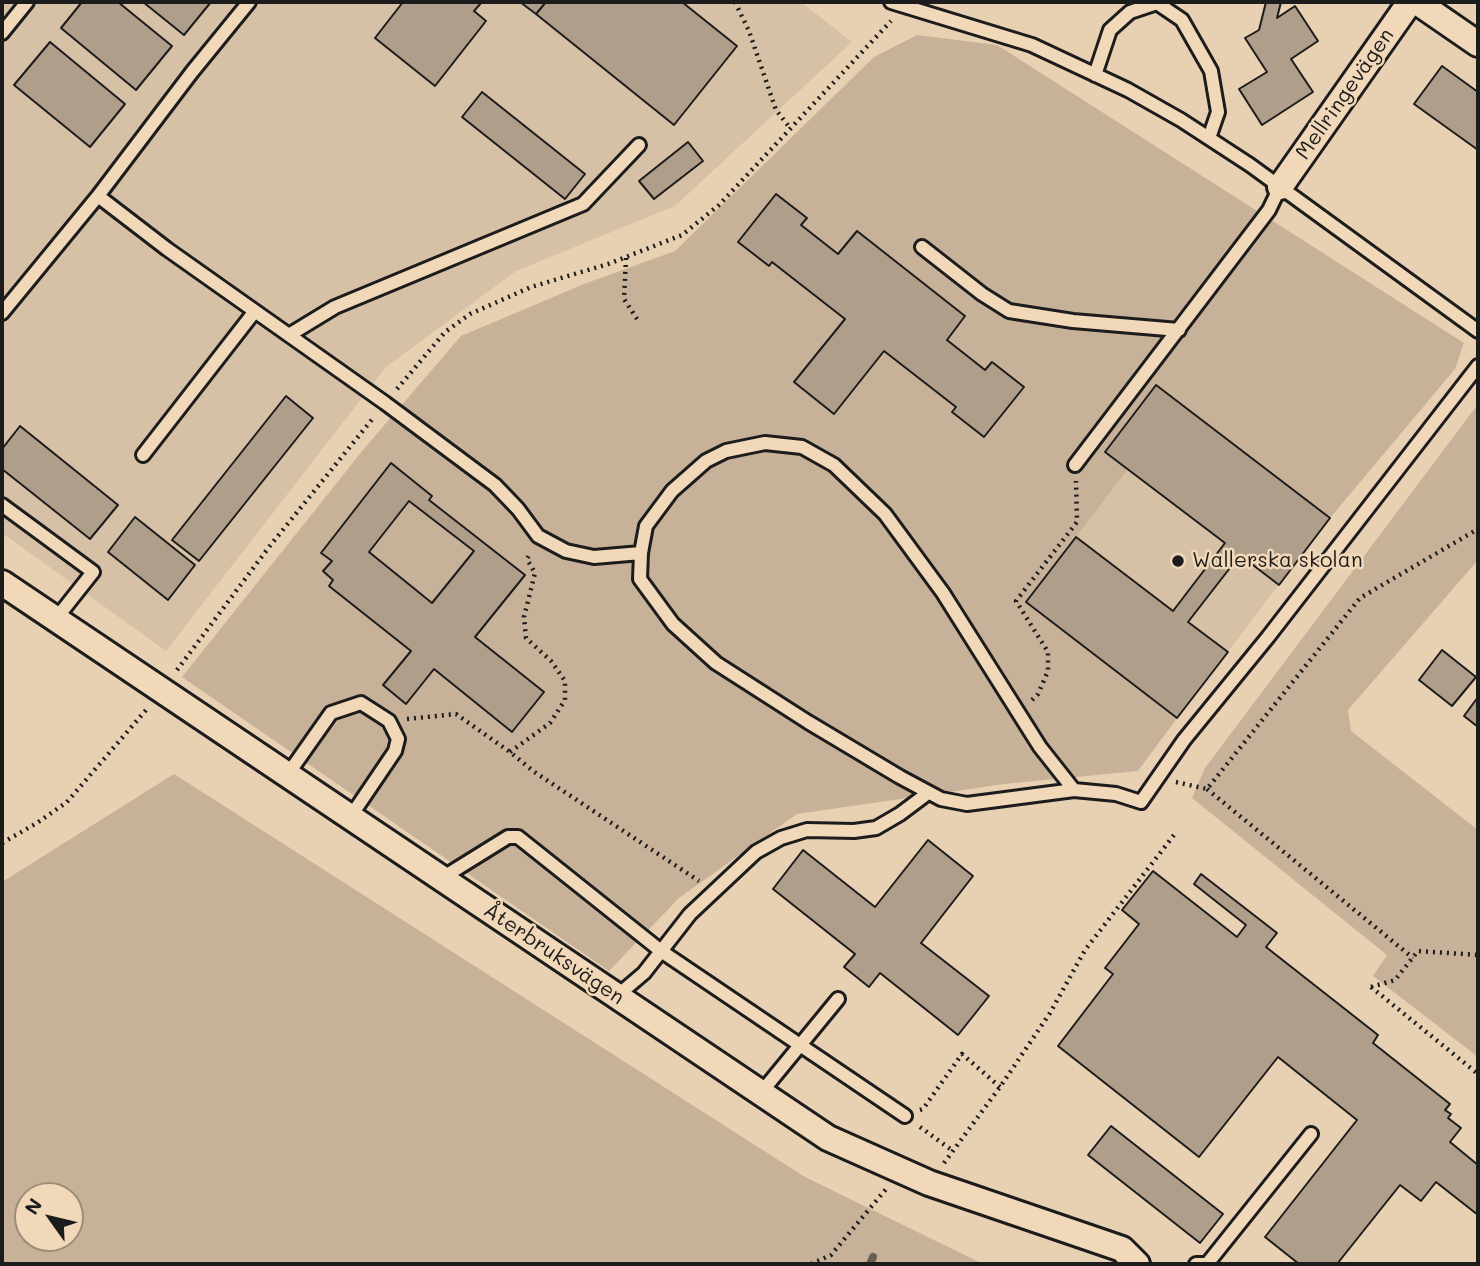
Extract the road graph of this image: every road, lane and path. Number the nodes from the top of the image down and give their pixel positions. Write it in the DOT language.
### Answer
graph roads {
  1 [pos="27,2"];
  2 [pos="249,2"];
  3 [pos="735,2"];
  4 [pos="891,2"];
  5 [pos="1410,2"];
  6 [pos="1417,2"];
  7 [pos="904,7"];
  8 [pos="2,33"];
  9 [pos="1478,44"];
  10 [pos="1095,75"];
  11 [pos="790,128"];
  12 [pos="1209,138"];
  13 [pos="639,145"];
  14 [pos="1280,187"];
  15 [pos="98,197"];
  16 [pos="922,247"];
  17 [pos="626,257"];
  18 [pos="256,311"];
  19 [pos="2,313"];
  20 [pos="639,322"];
  21 [pos="1179,330"];
  22 [pos="1478,331"];
  23 [pos="289,335"];
  24 [pos="1478,366"];
  25 [pos="386,403"];
  26 [pos="143,455"];
  27 [pos="1075,465"];
  28 [pos="2,505"];
  29 [pos="1478,529"];
  30 [pos="538,536"];
  31 [pos="641,553"];
  32 [pos="2,583"];
  33 [pos="55,620"];
  34 [pos="162,691"];
  35 [pos="1019,714"];
  36 [pos="389,722"];
  37 [pos="510,752"];
  38 [pos="288,774"];
  39 [pos="1158,778"];
  40 [pos="1207,789"];
  41 [pos="1074,790"];
  42 [pos="929,793"];
  43 [pos="351,816"];
  44 [pos="1174,835"];
  45 [pos="2,843"];
  46 [pos="442,878"];
  47 [pos="713,890"];
  48 [pos="661,951"];
  49 [pos="1478,955"];
  50 [pos="1413,958"];
  51 [pos="617,996"];
  52 [pos="838,999"];
  53 [pos="800,1045"];
  54 [pos="1478,1074"];
  55 [pos="1000,1087"];
  56 [pos="760,1094"];
  57 [pos="905,1116"];
  58 [pos="1311,1134"];
  59 [pos="953,1151"];
  60 [pos="901,1171"];
  61 [pos="929,1183"];
  62 [pos="811,1264"];
  63 [pos="1137,1264"];
  64 [pos="1196,1264"];
  1 -- 8 [label="lane"];
  2 -- 15 [label="lane"];
  3 -- 11 [label="path"];
  4 -- 7 [label="lane"];
  5 -- 14 [label="street, Mellringevägen"];
  6 -- 9 [label="street"];
  7 -- 10 [label="lane"];
  7 -- 11 [label="path"];
  10 -- 12 [label="lane"];
  10 -- 12 [label="lane"];
  11 -- 17 [label="path"];
  12 -- 14 [label="lane"];
  13 -- 23 [label="lane"];
  14 -- 21 [label="lane"];
  14 -- 22 [label="lane"];
  15 -- 18 [label="lane"];
  15 -- 19 [label="lane"];
  16 -- 21 [label="lane"];
  17 -- 20 [label="path"];
  17 -- 25 [label="path"];
  18 -- 23 [label="lane"];
  18 -- 26 [label="lane"];
  21 -- 27 [label="lane"];
  23 -- 25 [label="lane"];
  24 -- 39 [label="lane"];
  25 -- 30 [label="lane"];
  25 -- 34 [label="path"];
  27 -- 35 [label="path"];
  28 -- 33 [label="lane"];
  29 -- 40 [label="path"];
  30 -- 31 [label="lane"];
  30 -- 37 [label="path"];
  31 -- 35 [label="lane"];
  31 -- 42 [label="lane"];
  32 -- 33 [label="street, Återbruksvägen"];
  33 -- 34 [label="street, Återbruksvägen"];
  34 -- 38 [label="street, Återbruksvägen"];
  34 -- 45 [label="path"];
  35 -- 41 [label="lane"];
  36 -- 37 [label="path"];
  36 -- 38 [label="lane"];
  36 -- 43 [label="lane"];
  37 -- 47 [label="path"];
  38 -- 43 [label="street, Återbruksvägen"];
  39 -- 40 [label="path"];
  39 -- 41 [label="lane"];
  40 -- 50 [label="path"];
  41 -- 42 [label="lane"];
  42 -- 47 [label="lane"];
  43 -- 46 [label="street, Återbruksvägen"];
  44 -- 55 [label="path"];
  46 -- 48 [label="lane"];
  46 -- 51 [label="street, Återbruksvägen"];
  47 -- 48 [label="lane"];
  48 -- 51 [label="lane"];
  48 -- 53 [label="lane"];
  49 -- 50 [label="path"];
  50 -- 54 [label="path"];
  51 -- 56 [label="street, Återbruksvägen"];
  52 -- 53 [label="lane"];
  53 -- 56 [label="lane"];
  53 -- 57 [label="lane"];
  55 -- 57 [label="path"];
  55 -- 59 [label="path"];
  56 -- 60 [label="street, Återbruksvägen"];
  57 -- 59 [label="path"];
  58 -- 64 [label="lane"];
  59 -- 61 [label="path"];
  60 -- 61 [label="street, Återbruksvägen"];
  60 -- 62 [label="path"];
  61 -- 63 [label="street, Återbruksvägen"];
}
